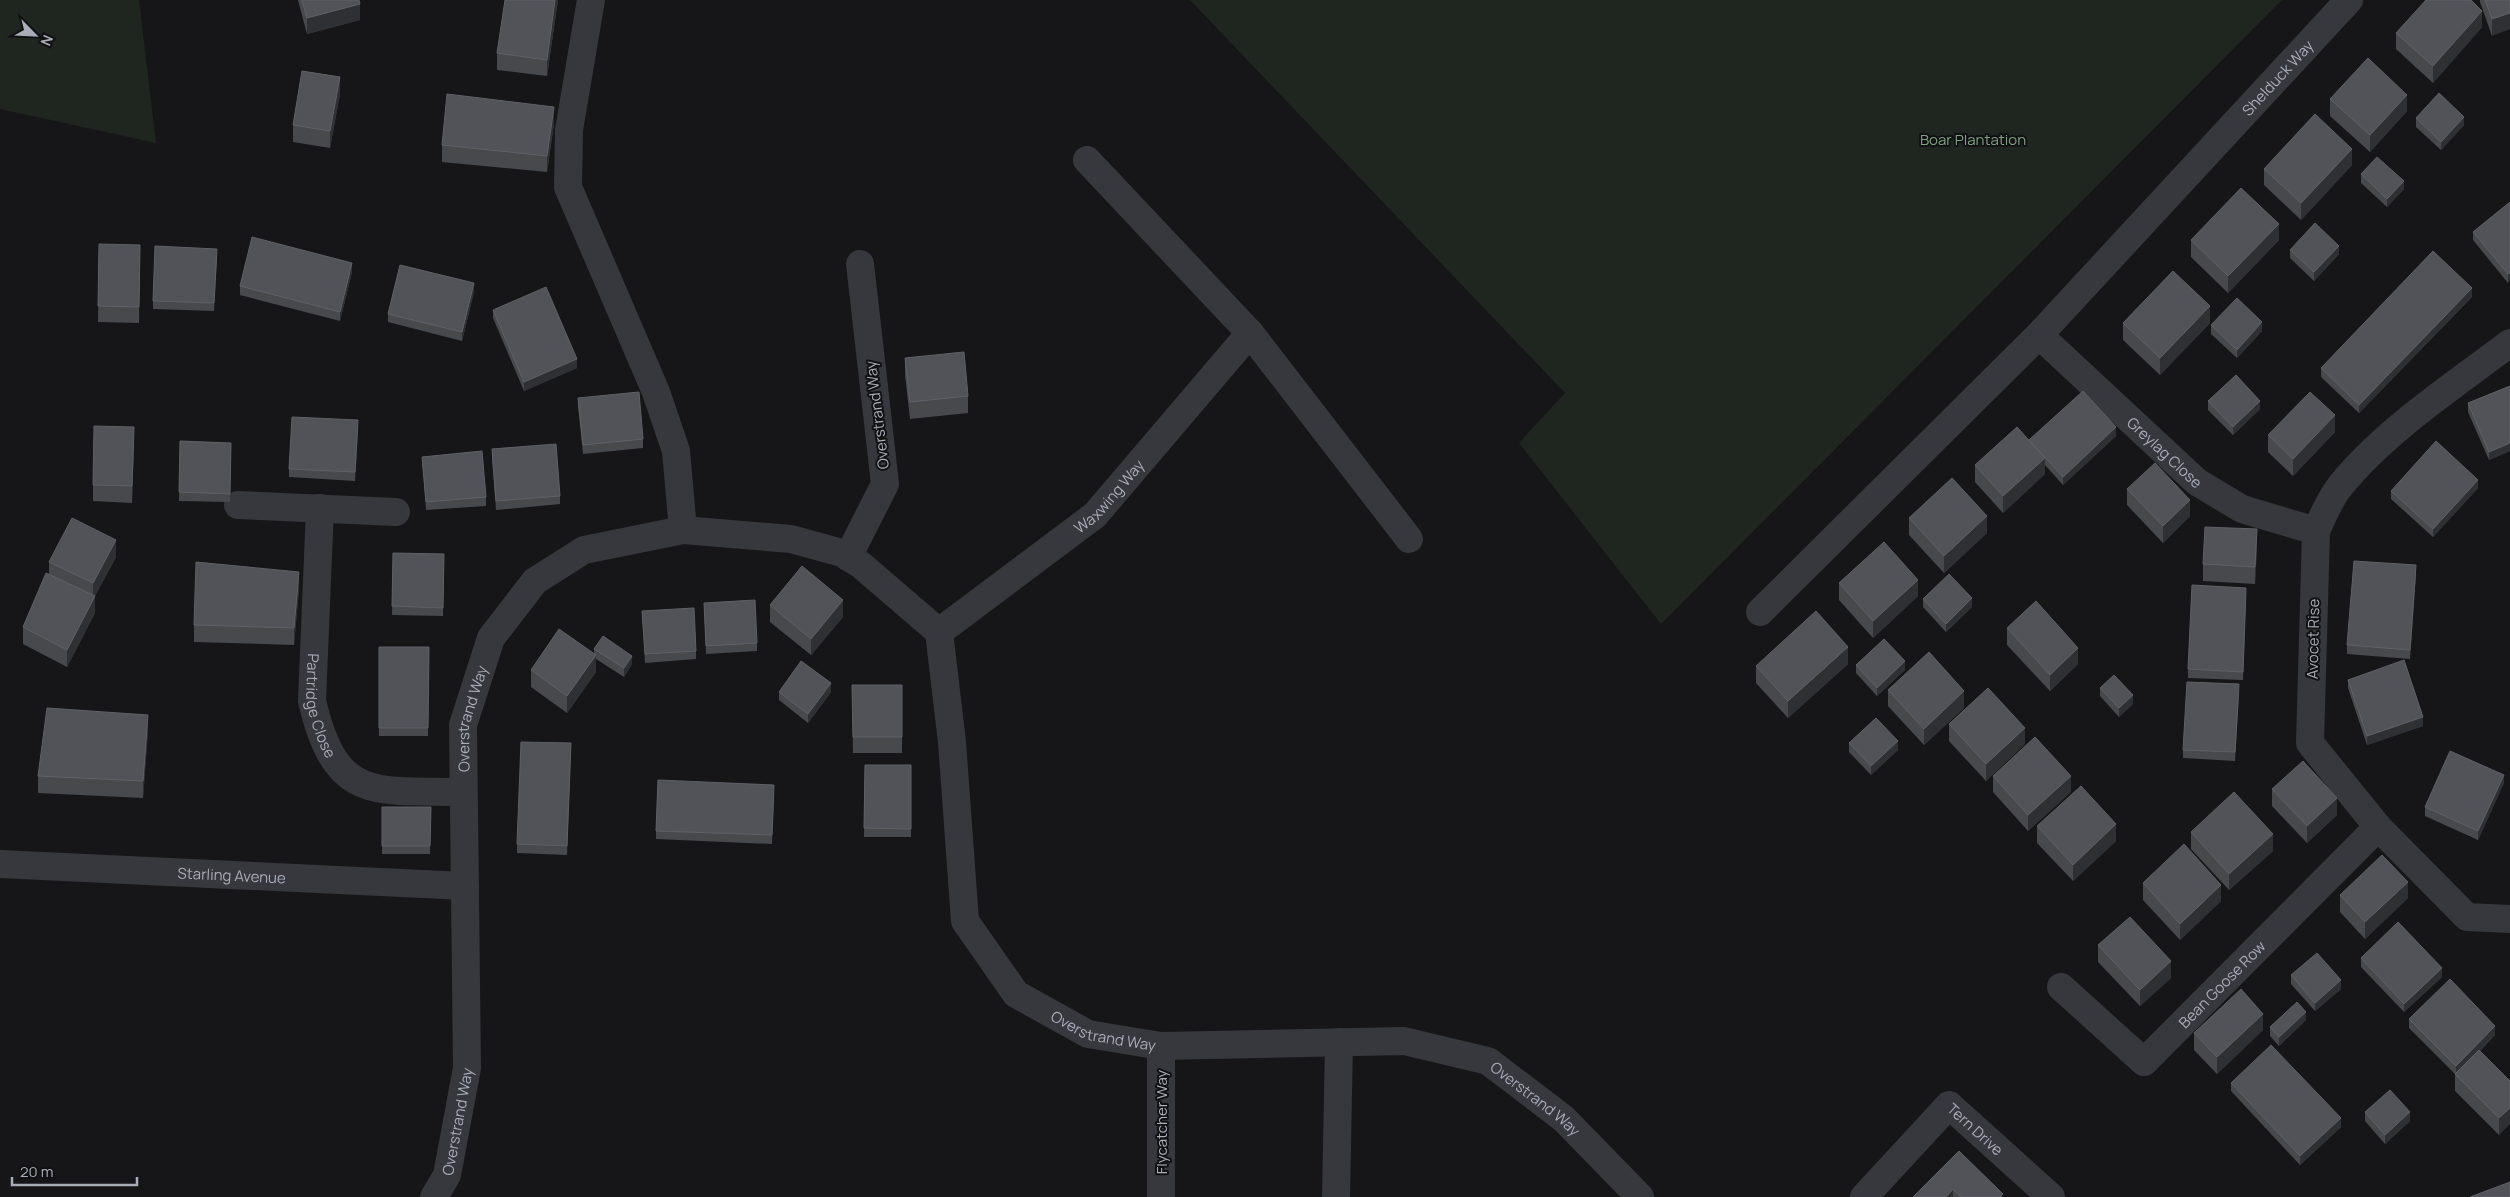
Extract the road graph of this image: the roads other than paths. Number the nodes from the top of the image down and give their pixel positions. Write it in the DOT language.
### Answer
graph roads {
  1 [pos="591,0"];
  2 [pos="2349,0"];
  3 [pos="1087,160"];
  4 [pos="860,264"];
  5 [pos="1250,333"];
  6 [pos="2039,335"];
  7 [pos="2510,343"];
  8 [pos="238,505"];
  9 [pos="320,508"];
  10 [pos="396,512"];
  11 [pos="683,530"];
  12 [pos="2316,531"];
  13 [pos="1409,539"];
  14 [pos="848,557"];
  15 [pos="1760,612"];
  16 [pos="939,632"];
  17 [pos="463,792"];
  18 [pos="2378,827"];
  19 [pos="0,864"];
  20 [pos="464,886"];
  21 [pos="2510,919"];
  22 [pos="2061,987"];
  23 [pos="1339,1042"];
  24 [pos="1161,1046"];
  25 [pos="434,1197"];
  26 [pos="1161,1197"];
  27 [pos="1336,1197"];
  28 [pos="1640,1197"];
  29 [pos="1864,1197"];
  30 [pos="2051,1197"];
  1 -- 11 [label="street"];
  2 -- 6 [label="street, Shelduck Way"];
  3 -- 5 [label="street"];
  4 -- 14 [label="street, Overstrand Way"];
  5 -- 13 [label="street"];
  5 -- 16 [label="street, Waxwing Way"];
  6 -- 12 [label="street, Greylag Close"];
  6 -- 15 [label="street, Shelduck Way"];
  7 -- 12 [label="street, Avocet Rise"];
  8 -- 9 [label="street"];
  9 -- 10 [label="street"];
  9 -- 17 [label="street, Partridge Close"];
  11 -- 14 [label="street, Overstrand Way"];
  11 -- 17 [label="street, Overstrand Way"];
  12 -- 18 [label="street, Avocet Rise"];
  14 -- 16 [label="street, Overstrand Way"];
  16 -- 24 [label="street, Overstrand Way"];
  17 -- 20 [label="street, Overstrand Way"];
  18 -- 21 [label="street, Avocet Rise"];
  18 -- 22 [label="street, Bean Goose Row"];
  19 -- 20 [label="street, Starling Avenue"];
  20 -- 25 [label="street, Overstrand Way"];
  23 -- 24 [label="street, Overstrand Way"];
  23 -- 27 [label="street"];
  23 -- 28 [label="street, Overstrand Way"];
  24 -- 26 [label="street, Flycatcher Way"];
  29 -- 30 [label="street, Tern Drive"];
}
